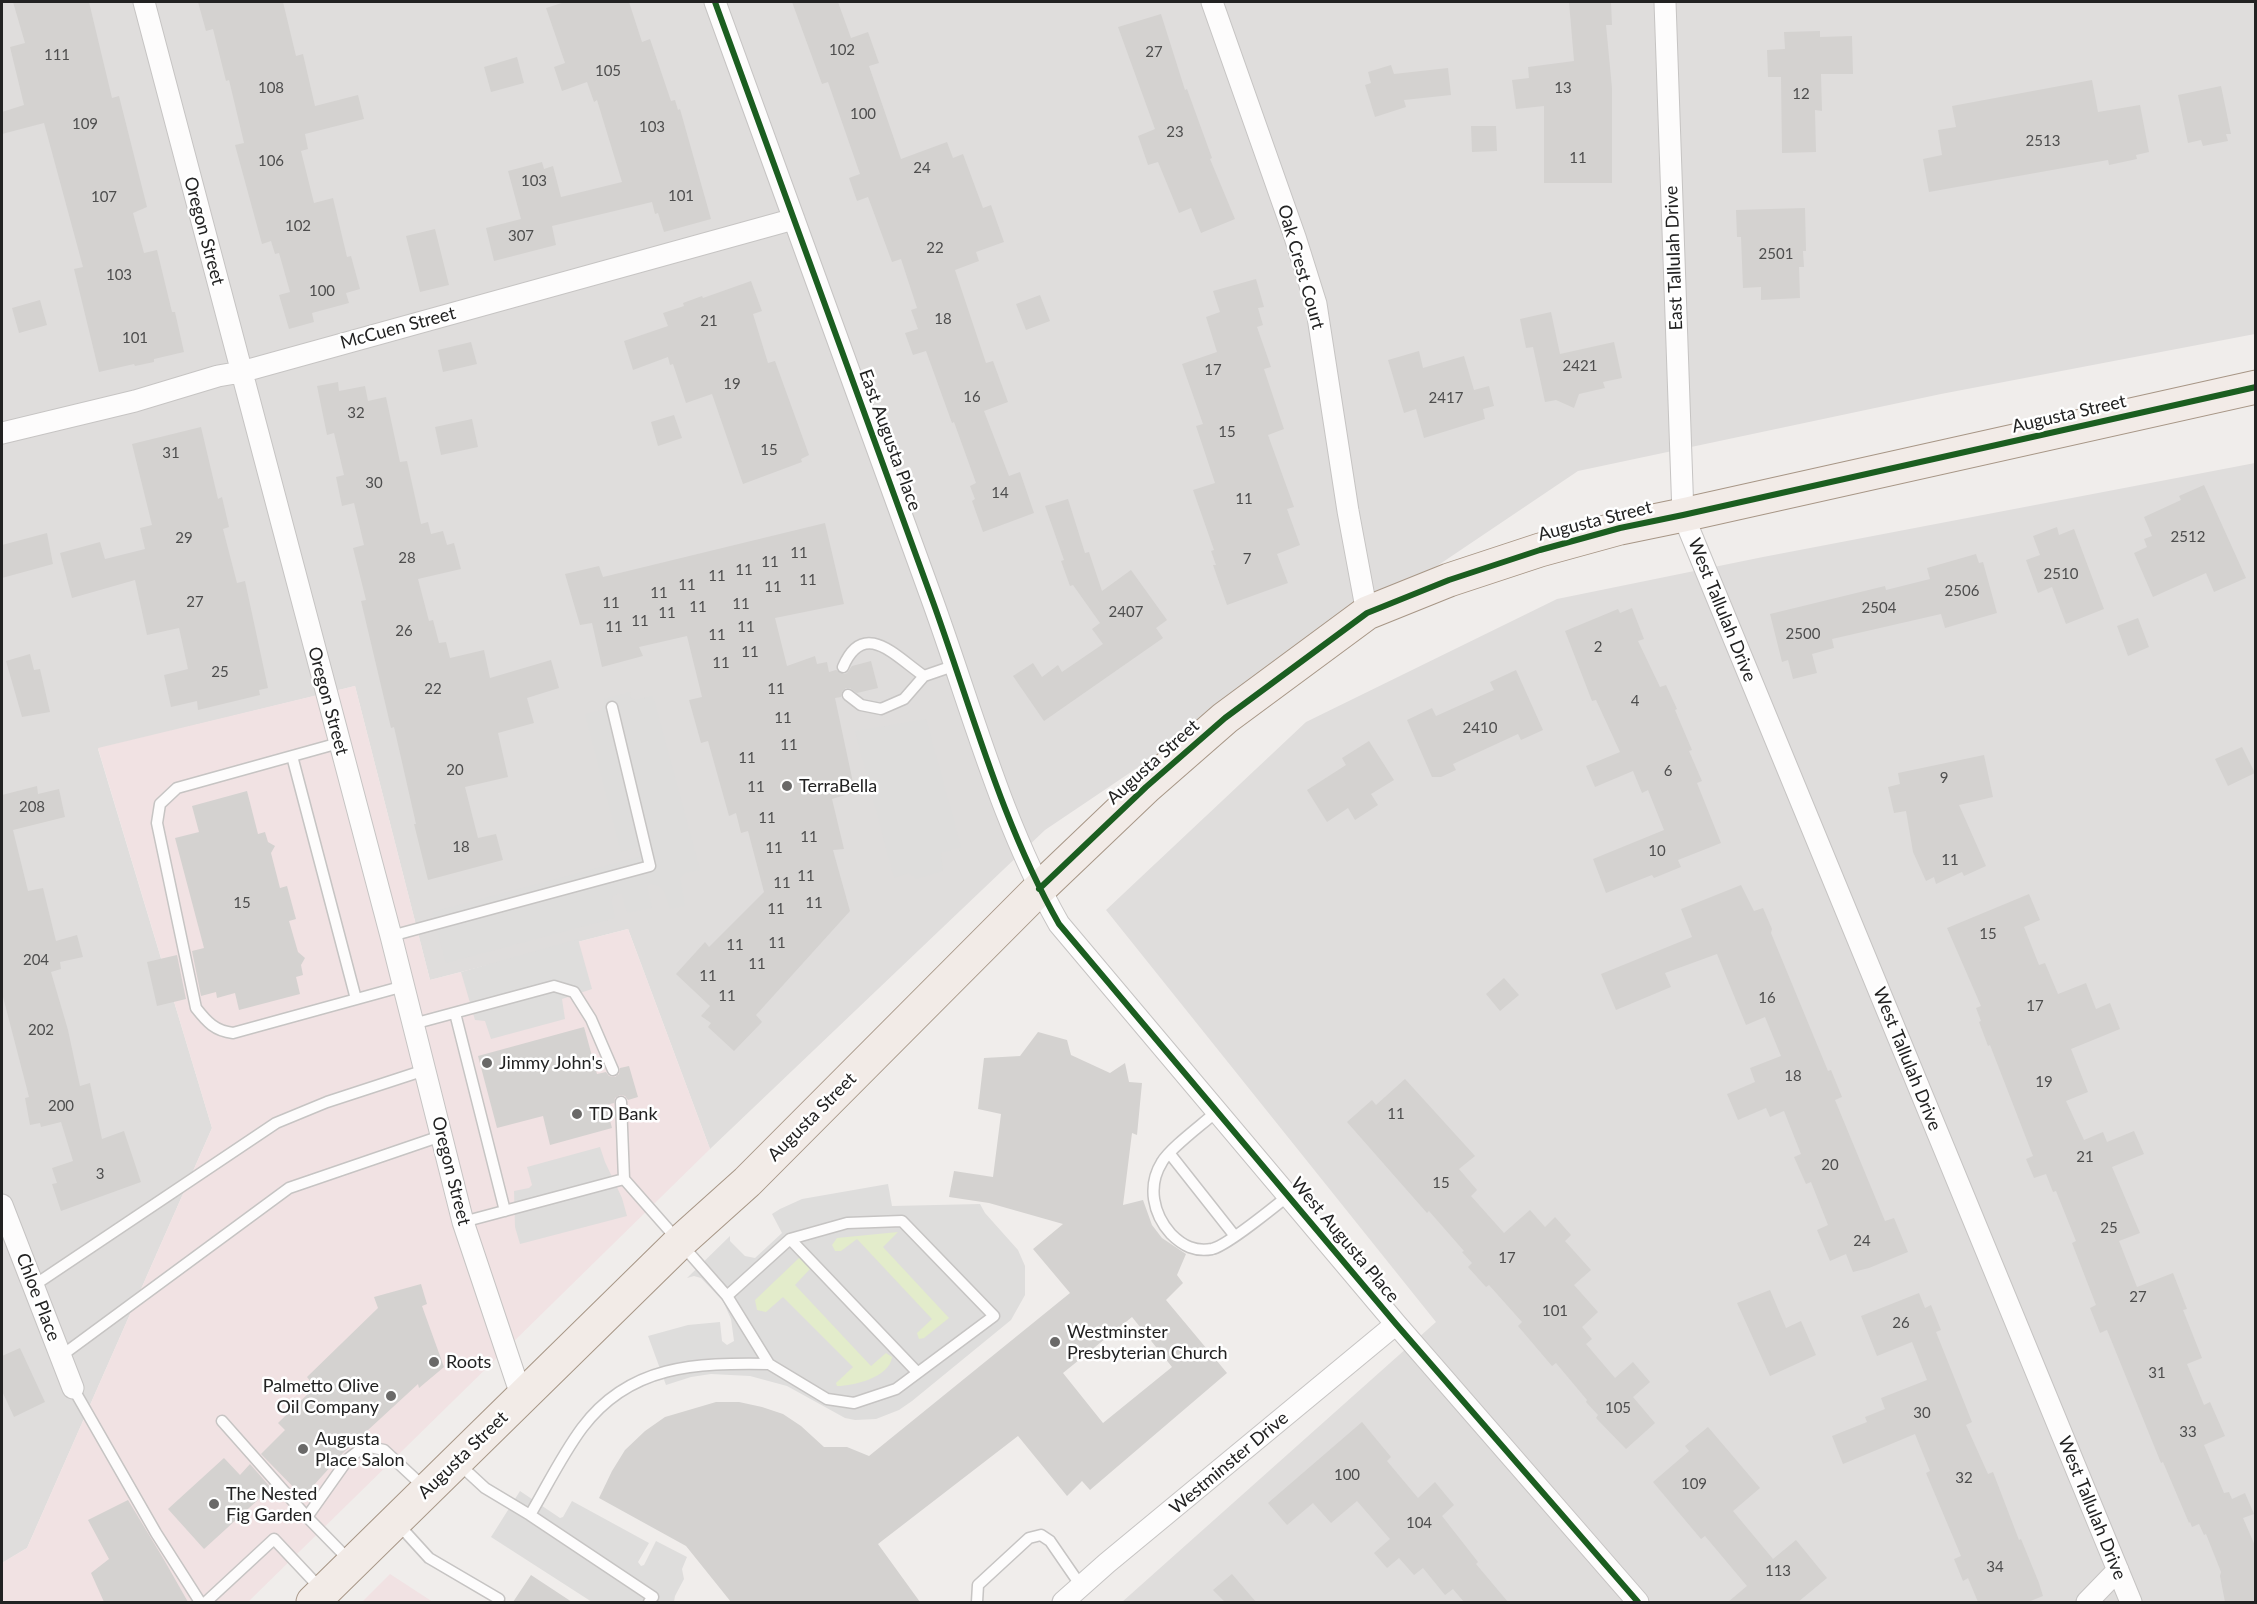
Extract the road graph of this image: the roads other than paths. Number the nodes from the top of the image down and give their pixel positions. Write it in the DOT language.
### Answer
graph roads {
  1 [pos="144,2"];
  2 [pos="715,2"];
  3 [pos="1212,2"];
  4 [pos="1665,2"];
  5 [pos="794,219"];
  6 [pos="241,372"];
  7 [pos="2256,387"];
  8 [pos="2,433"];
  9 [pos="1683,515"];
  10 [pos="1367,613"];
  11 [pos="956,665"];
  12 [pos="843,667"];
  13 [pos="924,676"];
  14 [pos="848,695"];
  15 [pos="612,707"];
  16 [pos="339,743"];
  17 [pos="292,756"];
  18 [pos="1039,889"];
  19 [pos="391,936"];
  20 [pos="404,986"];
  21 [pos="356,999"];
  22 [pos="455,1013"];
  23 [pos="413,1024"];
  24 [pos="425,1070"];
  25 [pos="613,1070"];
  26 [pos="621,1101"];
  27 [pos="1216,1112"];
  28 [pos="441,1136"];
  29 [pos="1170,1154"];
  30 [pos="624,1179"];
  31 [pos="1288,1196"];
  32 [pos="2,1205"];
  33 [pos="505,1211"];
  34 [pos="463,1222"];
  35 [pos="1234,1235"];
  36 [pos="790,1239"];
  37 [pos="679,1244"];
  38 [pos="33,1286"];
  39 [pos="727,1296"];
  40 [pos="1396,1324"];
  41 [pos="61,1356"];
  42 [pos="769,1364"];
  43 [pos="917,1372"];
  44 [pos="73,1388"];
  45 [pos="522,1398"];
  46 [pos="222,1421"];
  47 [pos="456,1461"];
  48 [pos="427,1490"];
  49 [pos="530,1515"];
  50 [pos="307,1517"];
  51 [pos="395,1521"];
  52 [pos="352,1564"];
  53 [pos="2118,1570"];
  54 [pos="1081,1586"];
  55 [pos="318,1598"];
  56 [pos="499,1599"];
  57 [pos="200,1602"];
  58 [pos="206,1602"];
  59 [pos="649,1602"];
  60 [pos="977,1602"];
  61 [pos="1063,1602"];
  62 [pos="1638,1602"];
  63 [pos="2087,1602"];
  64 [pos="2132,1602"];
  1 -- 6 [label="street, Oregon Street"];
  2 -- 5 [label="street, East Augusta Place"];
  3 -- 10 [label="street, Oak Crest Court"];
  4 -- 9 [label="street, East Tallulah Drive"];
  5 -- 6 [label="street, McCuen Street"];
  5 -- 11 [label="street, East Augusta Place"];
  6 -- 8 [label="street, McCuen Street"];
  6 -- 16 [label="street, Oregon Street"];
  7 -- 9 [label="main road, Augusta Street"];
  9 -- 10 [label="main road, Augusta Street"];
  9 -- 53 [label="street, West Tallulah Drive"];
  10 -- 18 [label="main road, Augusta Street"];
  11 -- 13 [label="lane"];
  11 -- 18 [label="street, East Augusta Place"];
  12 -- 13 [label="lane"];
  13 -- 14 [label="lane"];
  15 -- 19 [label="lane"];
  16 -- 17 [label="lane"];
  16 -- 19 [label="street, Oregon Street"];
  17 -- 21 [label="lane"];
  17 -- 21 [label="lane"];
  18 -- 27 [label="street, West Augusta Place"];
  18 -- 37 [label="main road, Augusta Street"];
  19 -- 20 [label="street, Oregon Street"];
  20 -- 21 [label="lane"];
  20 -- 23 [label="street, Oregon Street"];
  22 -- 23 [label="lane"];
  22 -- 25 [label="lane"];
  22 -- 33 [label="lane"];
  23 -- 24 [label="street, Oregon Street"];
  24 -- 28 [label="street, Oregon Street"];
  24 -- 38 [label="lane"];
  26 -- 30 [label="lane"];
  27 -- 29 [label="lane"];
  27 -- 31 [label="street, West Augusta Place"];
  28 -- 34 [label="street, Oregon Street"];
  28 -- 41 [label="lane"];
  29 -- 35 [label="lane"];
  29 -- 35 [label="lane"];
  30 -- 33 [label="lane"];
  30 -- 37 [label="lane"];
  31 -- 35 [label="lane"];
  31 -- 40 [label="street, West Augusta Place"];
  32 -- 38 [label="street, Chloe Place"];
  33 -- 34 [label="lane"];
  34 -- 45 [label="street, Oregon Street"];
  36 -- 39 [label="lane"];
  36 -- 43 [label="lane"];
  36 -- 43 [label="lane"];
  37 -- 39 [label="lane"];
  37 -- 45 [label="main road, Augusta Street"];
  38 -- 41 [label="street, Chloe Place"];
  39 -- 42 [label="lane"];
  40 -- 54 [label="street, Westminster Drive"];
  40 -- 62 [label="street, West Augusta Place"];
  41 -- 44 [label="street, Chloe Place"];
  42 -- 43 [label="lane"];
  42 -- 49 [label="lane"];
  44 -- 57 [label="lane"];
  45 -- 47 [label="main road, Augusta Street"];
  46 -- 50 [label="lane"];
  47 -- 48 [label="main road, Augusta Street"];
  47 -- 49 [label="lane"];
  48 -- 50 [label="lane"];
  48 -- 51 [label="main road, Augusta Street"];
  49 -- 59 [label="lane"];
  50 -- 52 [label="lane"];
  51 -- 52 [label="main road, Augusta Street"];
  51 -- 56 [label="lane"];
  52 -- 55 [label="main road, Augusta Street"];
  53 -- 63 [label="street"];
  53 -- 64 [label="street, West Tallulah Drive"];
  54 -- 60 [label="lane"];
  54 -- 61 [label="street, Westminster Drive"];
  55 -- 58 [label="lane"];
}
